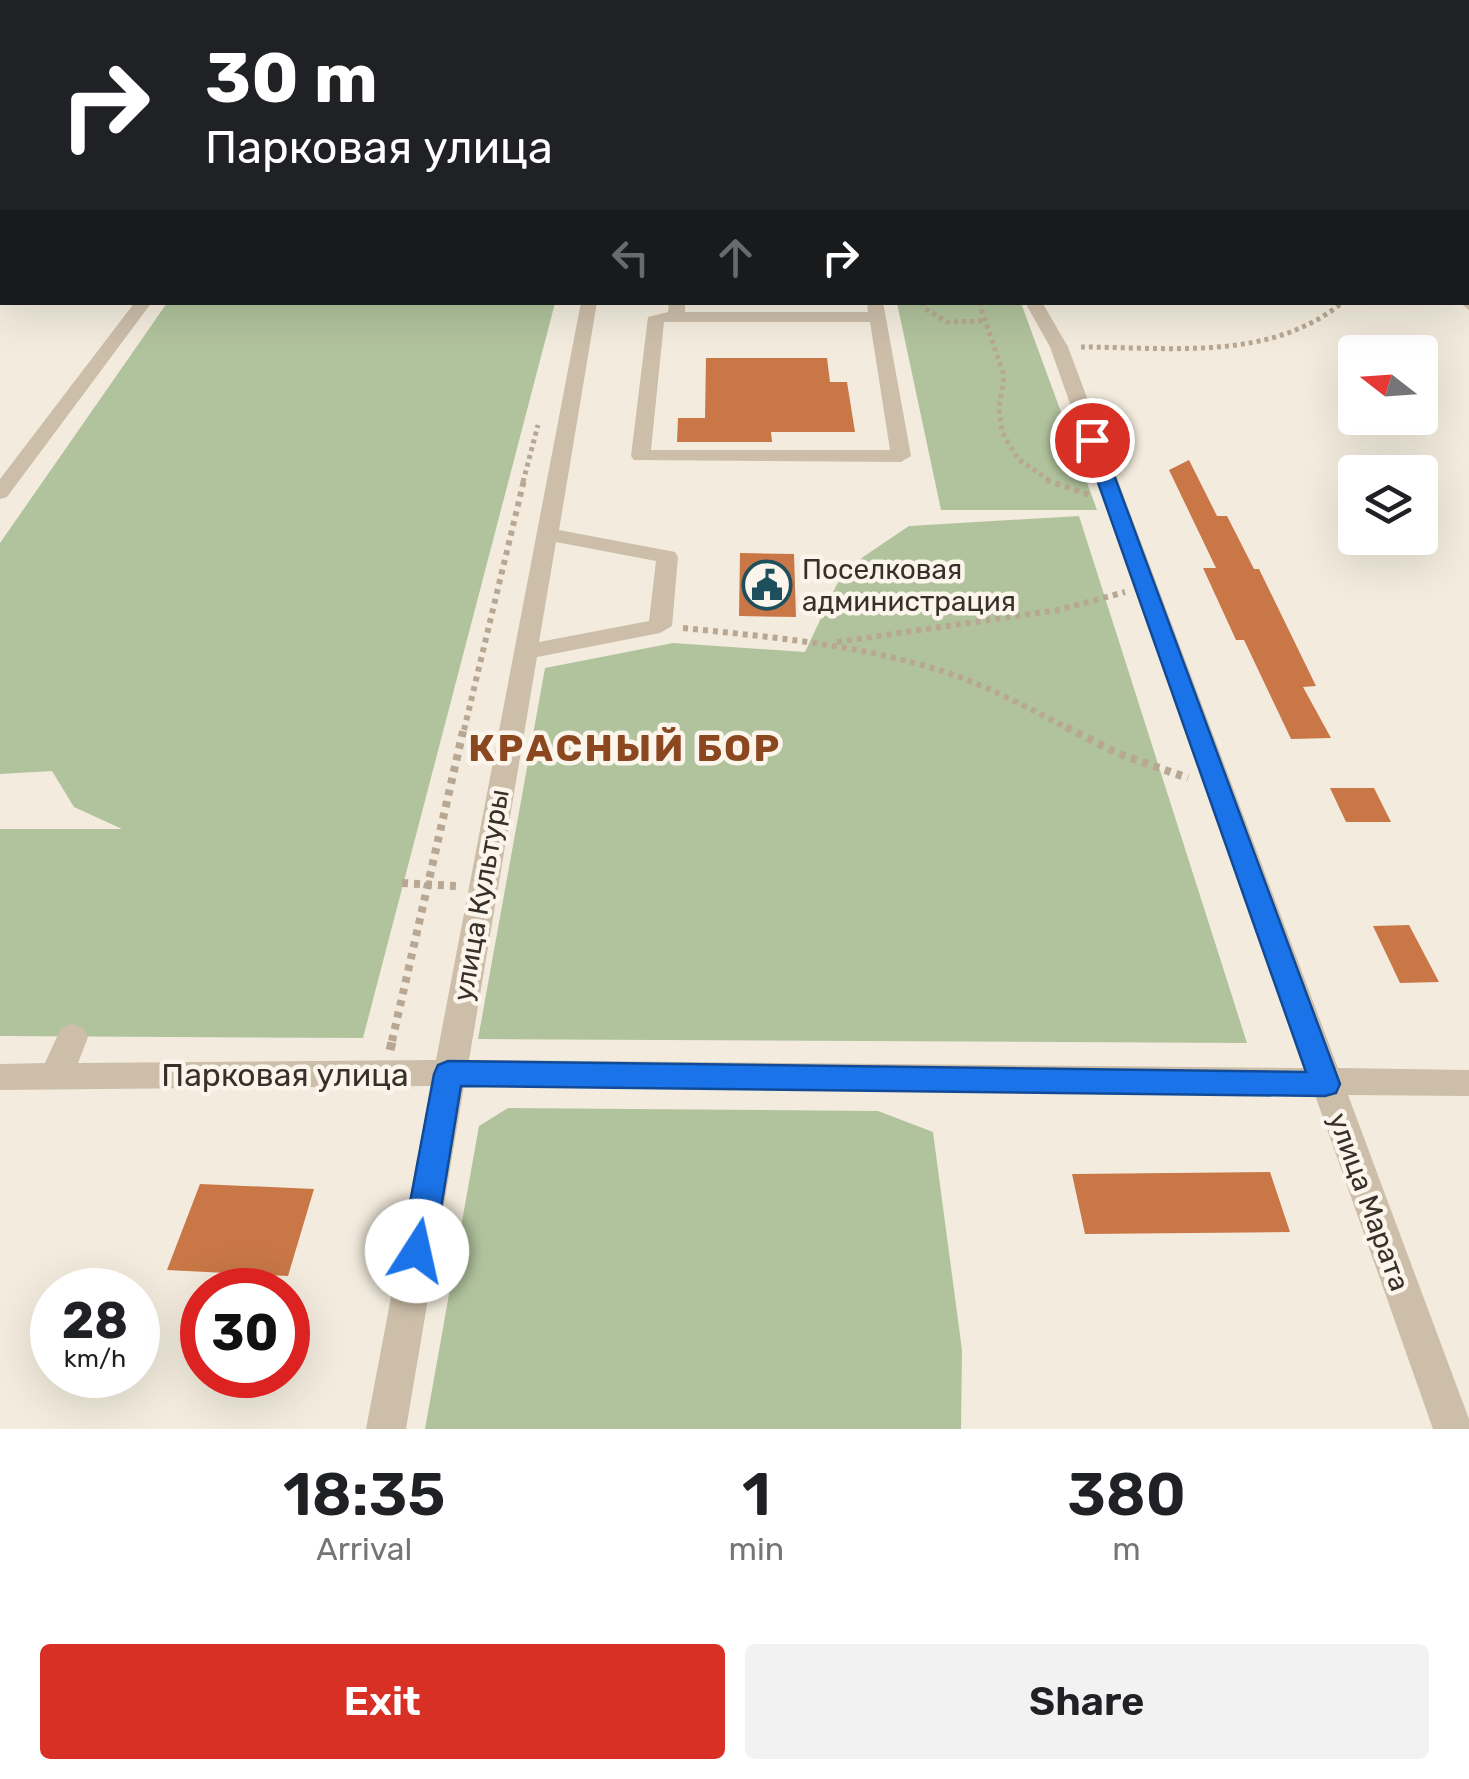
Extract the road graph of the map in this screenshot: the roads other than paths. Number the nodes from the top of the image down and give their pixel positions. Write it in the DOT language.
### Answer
graph roads {
  1 [pos="142,305"];
  2 [pos="588,305"];
  3 [pos="1035,305"];
  4 [pos="676,310"];
  5 [pos="876,310"];
  6 [pos="0,493"];
  7 [pos="547,534"];
  8 [pos="526,652"];
  9 [pos="72,1037"];
  10 [pos="448,1074"];
  11 [pos="0,1077"];
  12 [pos="56,1077"];
  13 [pos="1469,1083"];
  14 [pos="1325,1084"];
  15 [pos="386,1429"];
  16 [pos="1452,1429"];
  1 -- 6 [label="street"];
  2 -- 7 [label="street, улица Культуры"];
  3 -- 14 [label="street, улица Марата"];
  4 -- 5 [label="street"];
  4 -- 5 [label="street"];
  7 -- 8 [label="street, улица Культуры"];
  7 -- 8 [label="street"];
  8 -- 10 [label="street, улица Культуры"];
  9 -- 12 [label="street"];
  10 -- 12 [label="street, Парковая улица"];
  10 -- 14 [label="street, Парковая улица"];
  10 -- 15 [label="street, улица Культуры"];
  11 -- 12 [label="street, Парковая улица"];
  13 -- 14 [label="street, Парковая улица"];
  14 -- 16 [label="street, улица Марата"];
}
